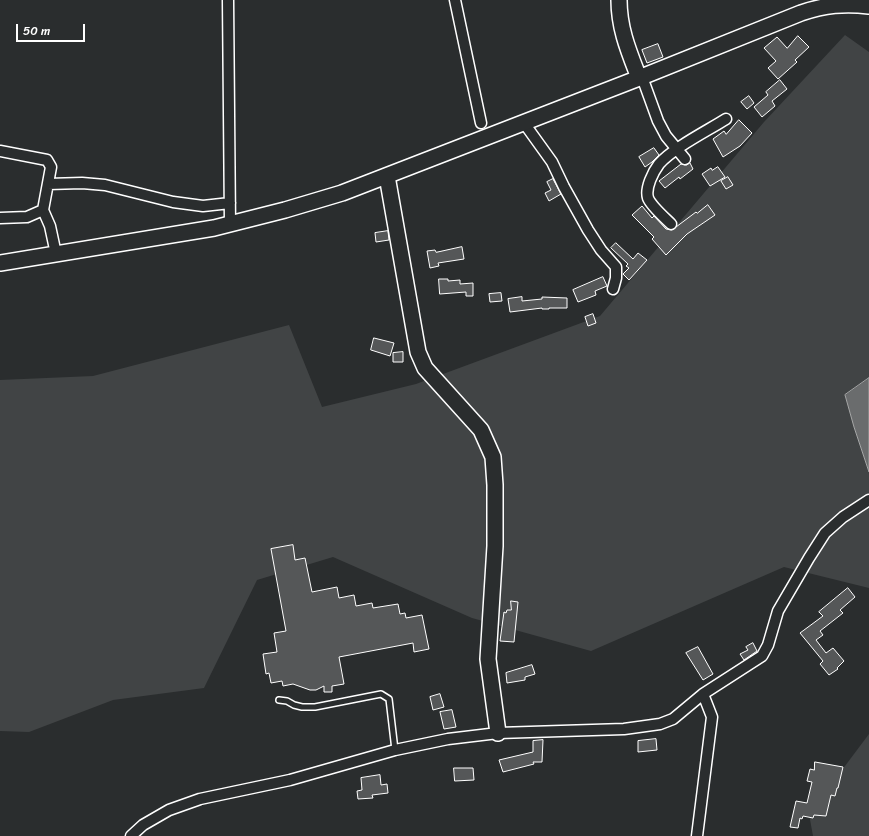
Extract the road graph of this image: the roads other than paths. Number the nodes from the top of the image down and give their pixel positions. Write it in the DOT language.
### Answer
graph roads {
  1 [pos="228,0"];
  2 [pos="455,0"];
  3 [pos="619,0"];
  4 [pos="869,6"];
  5 [pos="640,78"];
  6 [pos="726,119"];
  7 [pos="524,122"];
  8 [pos="481,123"];
  9 [pos="677,150"];
  10 [pos="0,151"];
  11 [pos="685,159"];
  12 [pos="387,176"];
  13 [pos="48,184"];
  14 [pos="230,203"];
  15 [pos="43,210"];
  16 [pos="0,218"];
  17 [pos="230,224"];
  18 [pos="671,224"];
  19 [pos="56,254"];
  20 [pos="0,263"];
  21 [pos="613,289"];
  22 [pos="869,500"];
  23 [pos="703,694"];
  24 [pos="279,700"];
  25 [pos="498,733"];
  26 [pos="395,750"];
  27 [pos="131,836"];
  28 [pos="697,836"];
  1 -- 14 [label="street"];
  2 -- 8 [label="street"];
  3 -- 5 [label="street"];
  4 -- 5 [label="street"];
  5 -- 7 [label="street"];
  5 -- 9 [label="street"];
  6 -- 9 [label="street"];
  7 -- 12 [label="street"];
  7 -- 21 [label="street"];
  9 -- 11 [label="street"];
  9 -- 18 [label="street"];
  10 -- 13 [label="street"];
  12 -- 17 [label="street"];
  12 -- 25 [label="street"];
  13 -- 14 [label="street"];
  13 -- 15 [label="street"];
  14 -- 17 [label="street"];
  15 -- 16 [label="street"];
  15 -- 19 [label="street"];
  17 -- 19 [label="street"];
  19 -- 20 [label="street"];
  22 -- 23 [label="street"];
  23 -- 25 [label="street"];
  23 -- 28 [label="street"];
  24 -- 26 [label="lane"];
  25 -- 26 [label="street"];
  26 -- 27 [label="street"];
}
